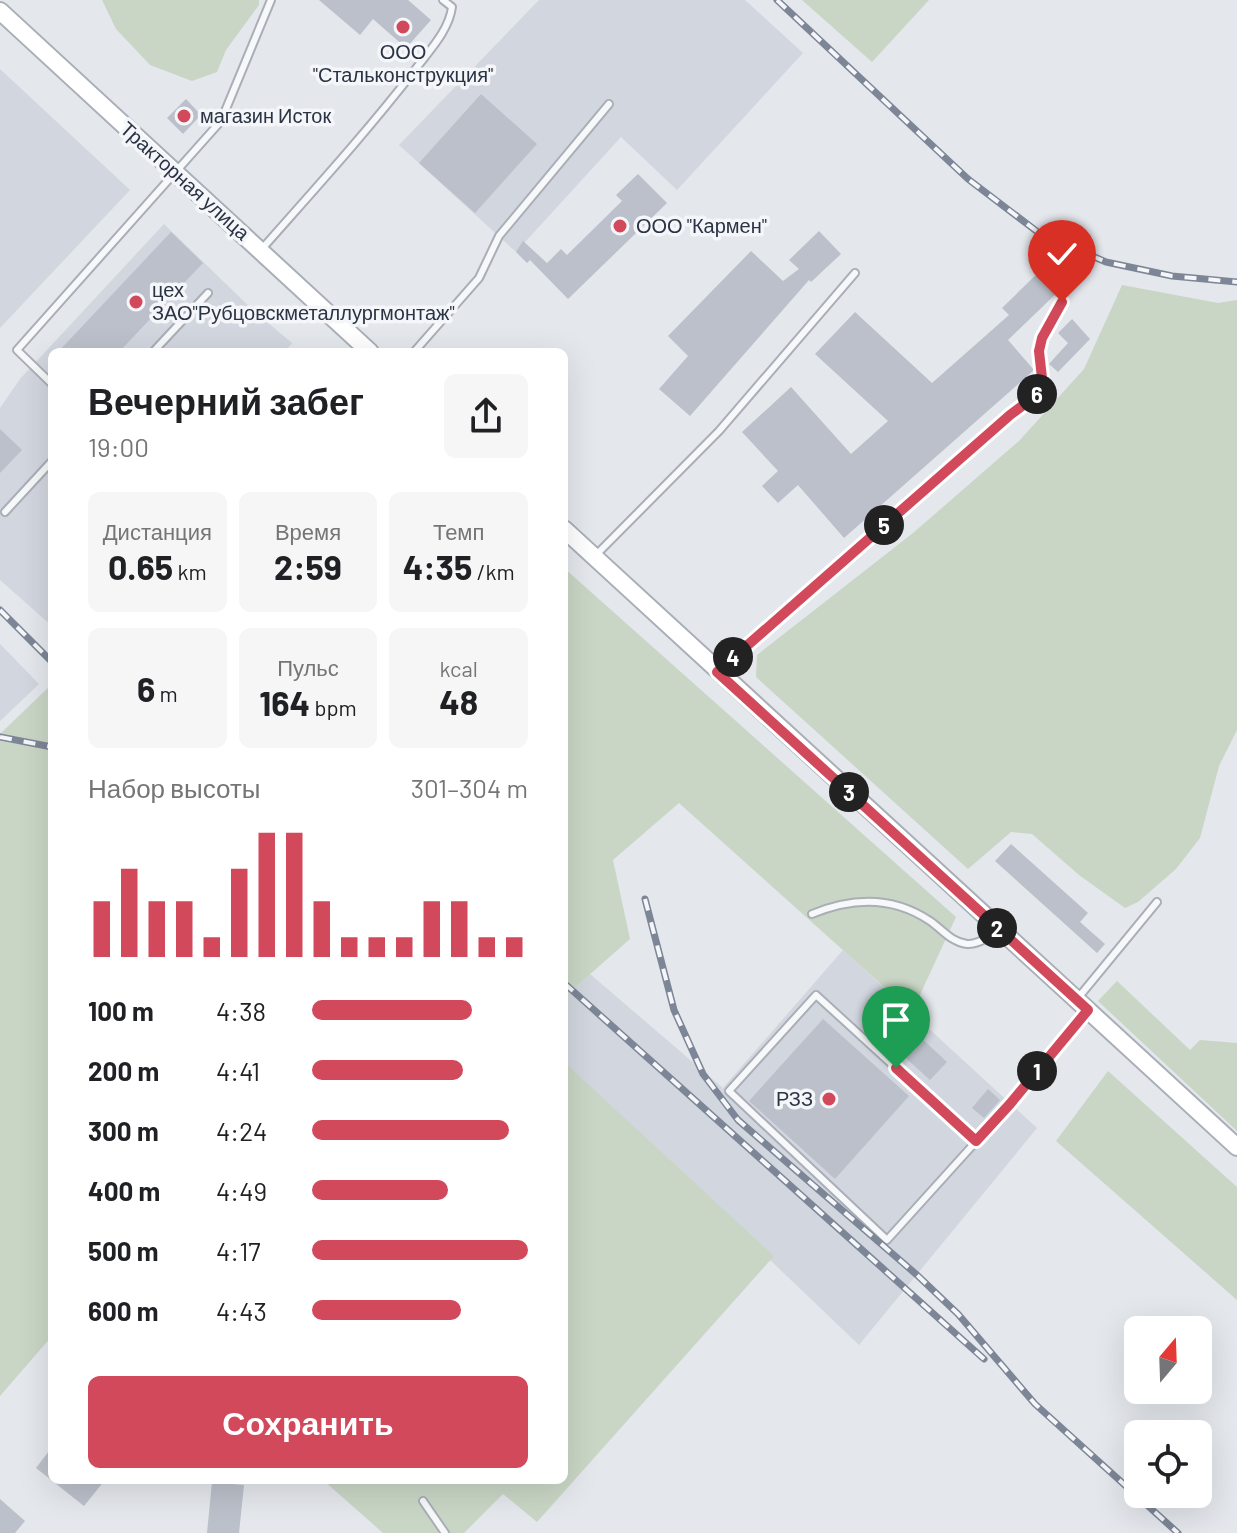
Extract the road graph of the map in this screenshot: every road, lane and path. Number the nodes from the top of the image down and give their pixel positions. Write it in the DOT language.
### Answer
graph roads {
  1 [pos="271,0"];
  2 [pos="443,0"];
  3 [pos="0,11"];
  4 [pos="609,104"];
  5 [pos="176,174"];
  6 [pos="261,250"];
  7 [pos="855,273"];
  8 [pos="208,293"];
  9 [pos="1062,302"];
  10 [pos="157,348"];
  11 [pos="366,348"];
  12 [pos="418,348"];
  13 [pos="48,380"];
  14 [pos="48,465"];
  15 [pos="5,512"];
  16 [pos="568,533"];
  17 [pos="594,557"];
  18 [pos="717,672"];
  19 [pos="1157,902"];
  20 [pos="812,914"];
  21 [pos="1001,931"];
  22 [pos="1082,1005"];
  23 [pos="976,1141"];
  24 [pos="1237,1147"];
  25 [pos="423,1501"];
  26 [pos="445,1533"];
  1 -- 5 [label="lane"];
  2 -- 6 [label="lane"];
  3 -- 5 [label="main road, Тракторная улица"];
  4 -- 12 [label="lane"];
  5 -- 6 [label="main road, Тракторная улица"];
  5 -- 13 [label="lane"];
  6 -- 11 [label="main road, Тракторная улица"];
  7 -- 17 [label="lane"];
  8 -- 10 [label="lane"];
  9 -- 18 [label="lane"];
  14 -- 15 [label="lane"];
  16 -- 17 [label="main road"];
  17 -- 18 [label="main road"];
  18 -- 21 [label="main road"];
  19 -- 22 [label="lane"];
  20 -- 21 [label="lane"];
  21 -- 22 [label="main road"];
  22 -- 23 [label="lane"];
  22 -- 24 [label="main road"];
  23 -- 23 [label="lane"];
  25 -- 26 [label="lane"];
}
